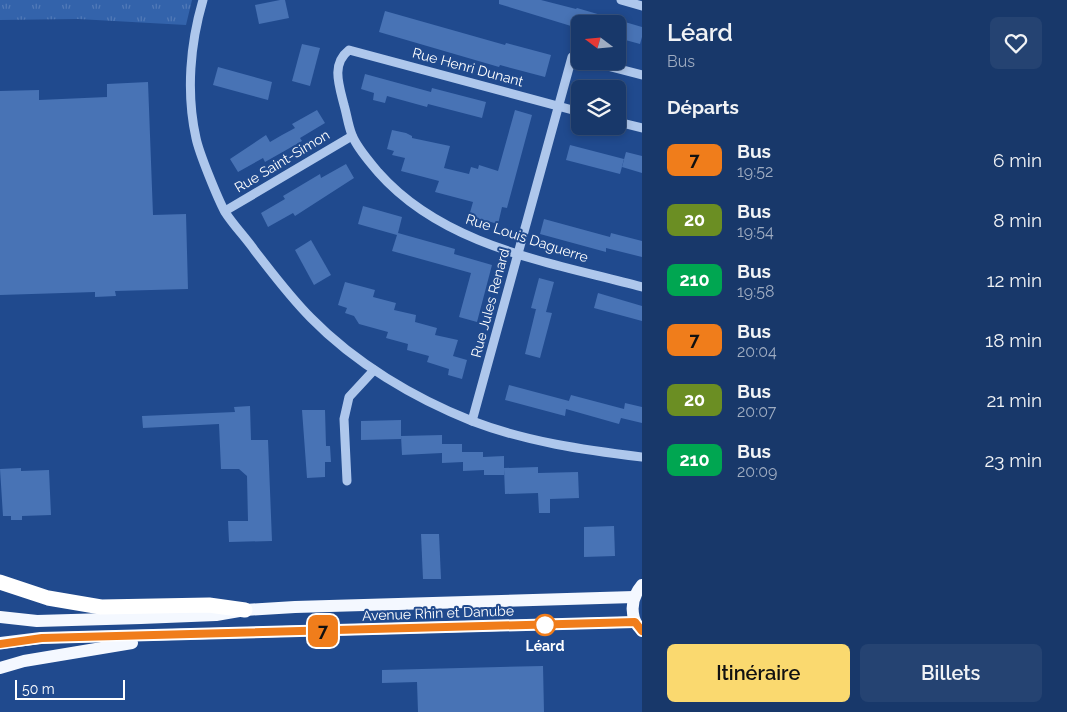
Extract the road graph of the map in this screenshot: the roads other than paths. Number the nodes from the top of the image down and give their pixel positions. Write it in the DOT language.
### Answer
graph roads {
  1 [pos="203,0"];
  2 [pos="621,0"];
  3 [pos="642,6"];
  4 [pos="349,50"];
  5 [pos="571,60"];
  6 [pos="623,70"];
  7 [pos="642,75"];
  8 [pos="558,106"];
  9 [pos="571,110"];
  10 [pos="626,124"];
  11 [pos="642,128"];
  12 [pos="352,136"];
  13 [pos="225,211"];
  14 [pos="518,253"];
  15 [pos="642,288"];
  16 [pos="374,370"];
  17 [pos="472,421"];
  18 [pos="642,456"];
  19 [pos="346,481"];
  20 [pos="0,582"];
  21 [pos="642,586"];
  22 [pos="634,597"];
  23 [pos="244,610"];
  24 [pos="0,617"];
  25 [pos="639,627"];
  26 [pos="180,635"];
  27 [pos="0,644"];
  28 [pos="0,668"];
  1 -- 13 [label="street"];
  2 -- 3 [label="street"];
  4 -- 8 [label="street, Rue Henri Dunant"];
  4 -- 12 [label="street, Rue Louis Daguerre"];
  5 -- 8 [label="street, Rue Jules Renard"];
  6 -- 7 [label="street"];
  8 -- 9 [label="street, Rue Henri Dunant"];
  8 -- 14 [label="street, Rue Jules Renard"];
  10 -- 11 [label="street"];
  12 -- 13 [label="street, Rue Saint-Simon"];
  12 -- 14 [label="street, Rue Louis Daguerre"];
  13 -- 16 [label="street"];
  14 -- 15 [label="street, Rue Louis Daguerre"];
  14 -- 17 [label="street, Rue Jules Renard"];
  16 -- 17 [label="street"];
  16 -- 19 [label="street"];
  17 -- 18 [label="street"];
  20 -- 23 [label="highway"];
  21 -- 22 [label="main road"];
  22 -- 23 [label="main road, Avenue Rhin et Danube"];
  22 -- 25 [label="main road, Avenue Rhin et Danube"];
  23 -- 24 [label="main road, Avenue Rhin et Danube"];
  25 -- 26 [label="main road, Avenue Rhin et Danube"];
  26 -- 27 [label="main road"];
  26 -- 28 [label="main road"];
}
